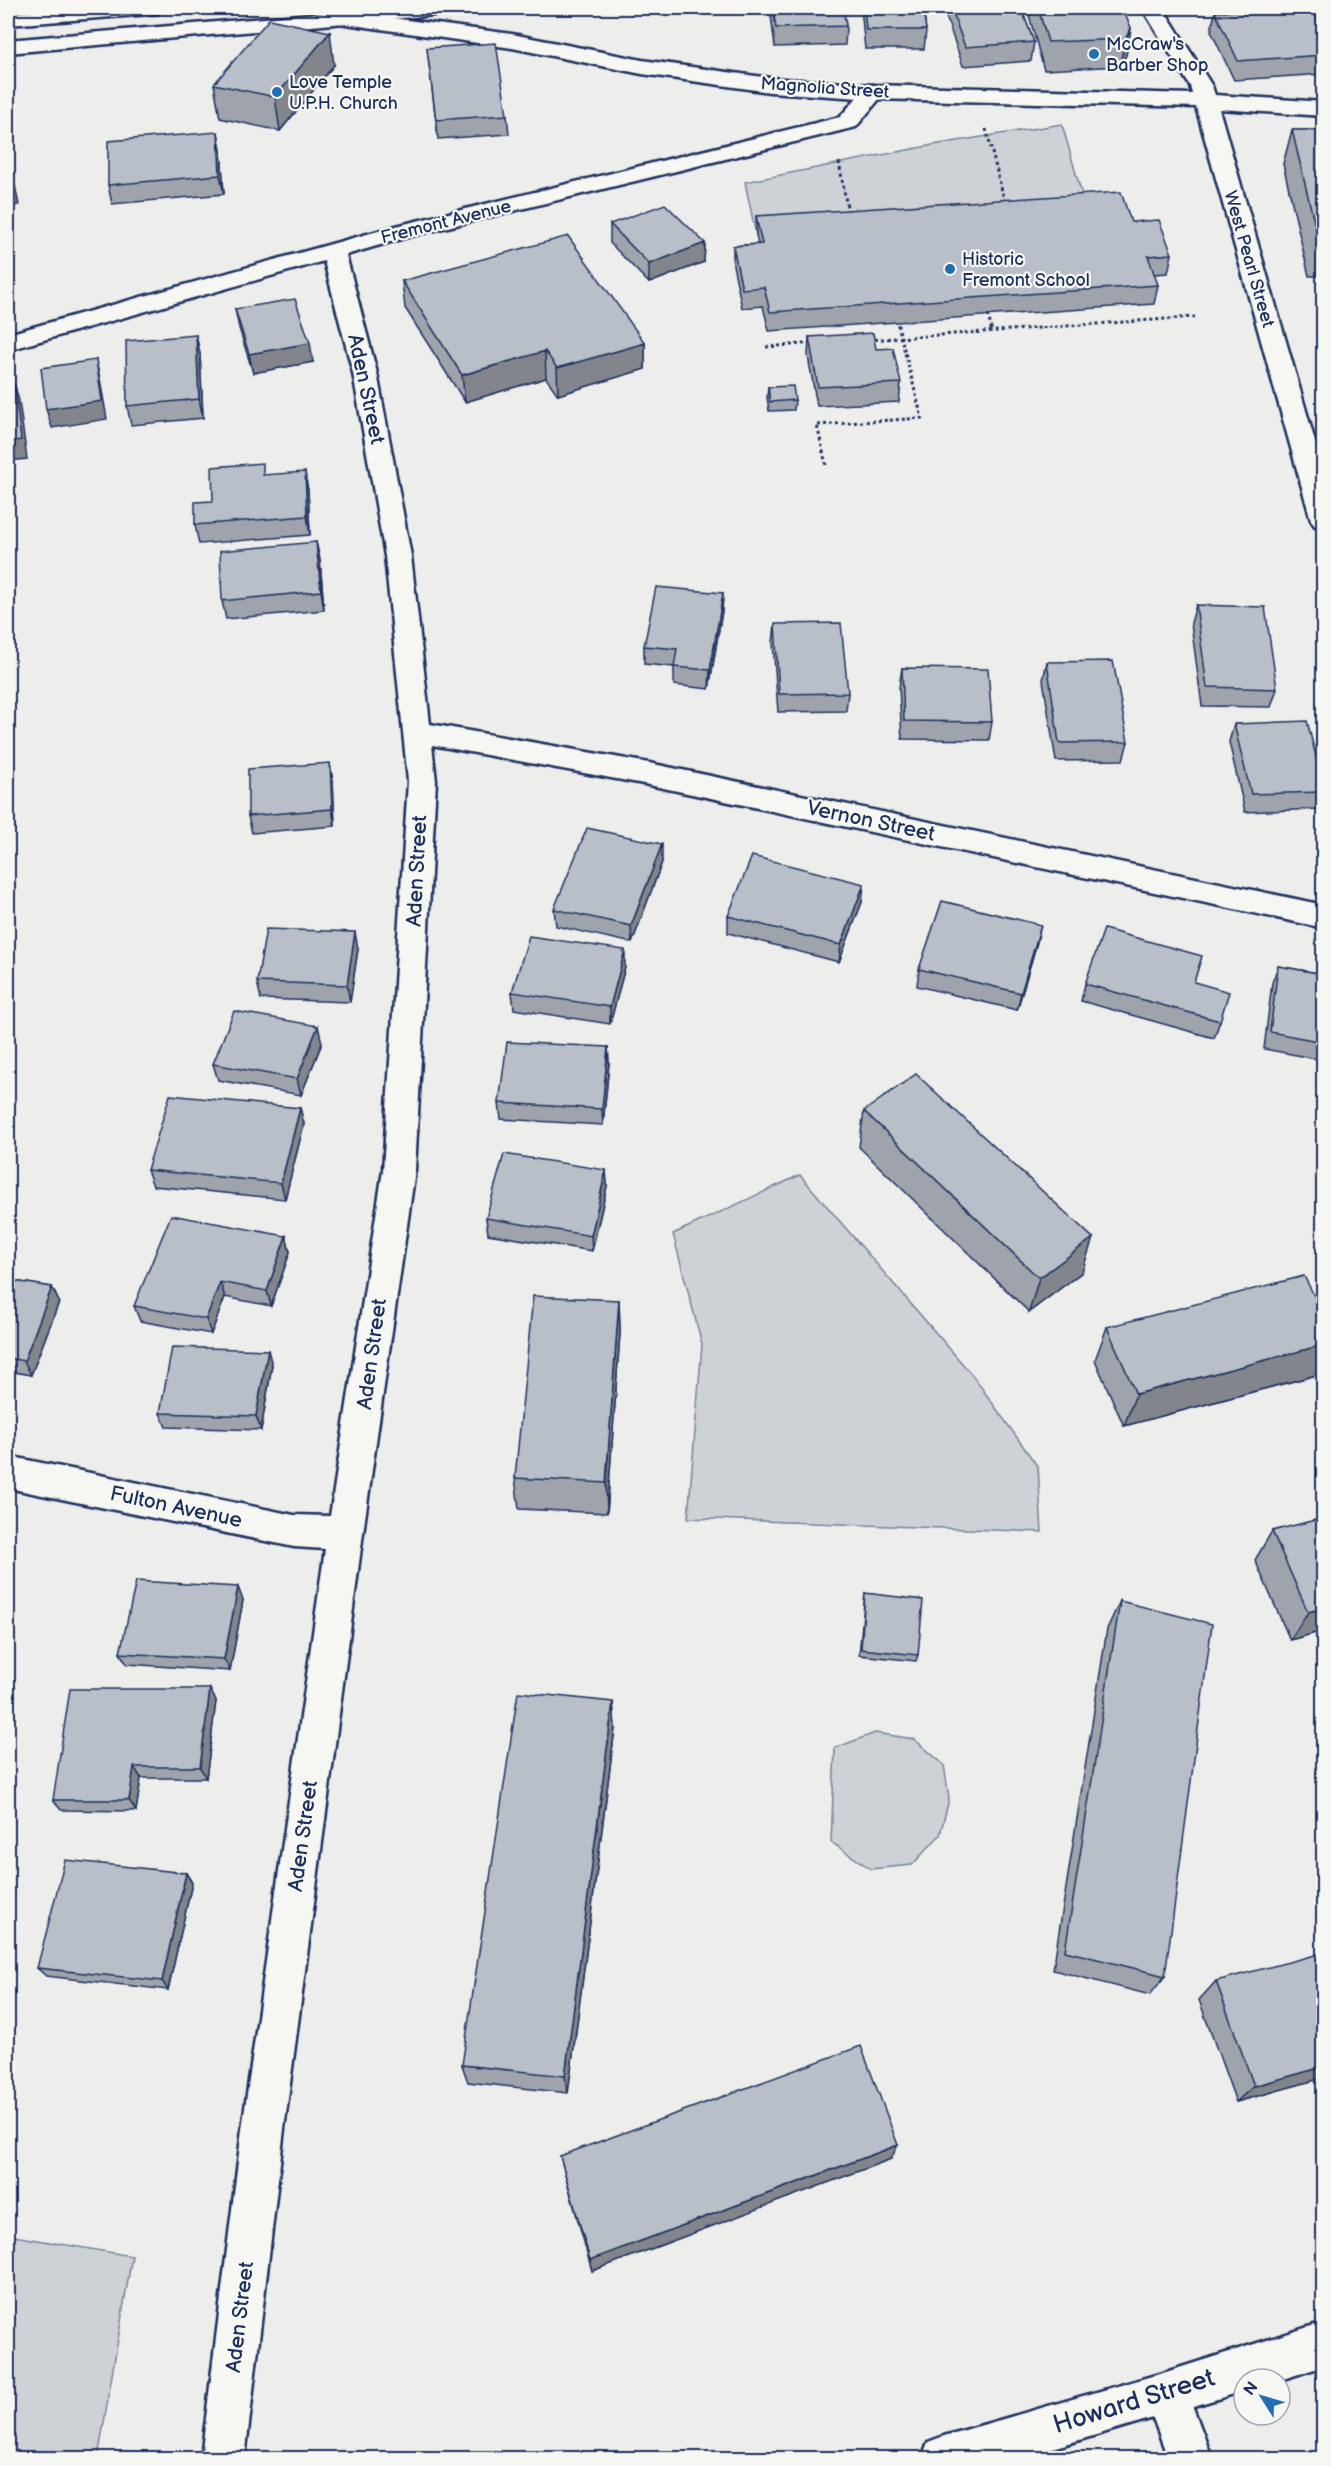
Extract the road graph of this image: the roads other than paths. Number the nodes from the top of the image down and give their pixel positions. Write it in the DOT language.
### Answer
graph roads {
  1 [pos="151,8"];
  2 [pos="446,8"];
  3 [pos="1153,8"];
  4 [pos="331,12"];
  5 [pos="8,19"];
  6 [pos="8,47"];
  7 [pos="874,92"];
  8 [pos="1205,101"];
  9 [pos="1323,110"];
  10 [pos="333,251"];
  11 [pos="8,342"];
  12 [pos="1323,520"];
  13 [pos="418,732"];
  14 [pos="1323,917"];
  15 [pos="8,1472"];
  16 [pos="345,1533"];
  17 [pos="1323,2344"];
  18 [pos="1166,2394"];
  19 [pos="223,2458"];
  20 [pos="944,2458"];
  21 [pos="1190,2458"];
  1 -- 5 [label="street"];
  2 -- 4 [label="street"];
  3 -- 8 [label="street, West Pearl Street"];
  4 -- 6 [label="street"];
  4 -- 7 [label="street, Magnolia Street"];
  7 -- 8 [label="street, Magnolia Street"];
  7 -- 10 [label="street, Fremont Avenue"];
  8 -- 9 [label="street, Magnolia Street"];
  8 -- 12 [label="street, West Pearl Street"];
  10 -- 11 [label="street, Fremont Avenue"];
  10 -- 13 [label="street, Aden Street"];
  13 -- 14 [label="street, Vernon Street"];
  13 -- 16 [label="street, Aden Street"];
  15 -- 16 [label="street, Fulton Avenue"];
  16 -- 19 [label="street, Aden Street"];
  17 -- 18 [label="street, Howard Street"];
  18 -- 20 [label="street, Howard Street"];
  18 -- 21 [label="street"];
}
